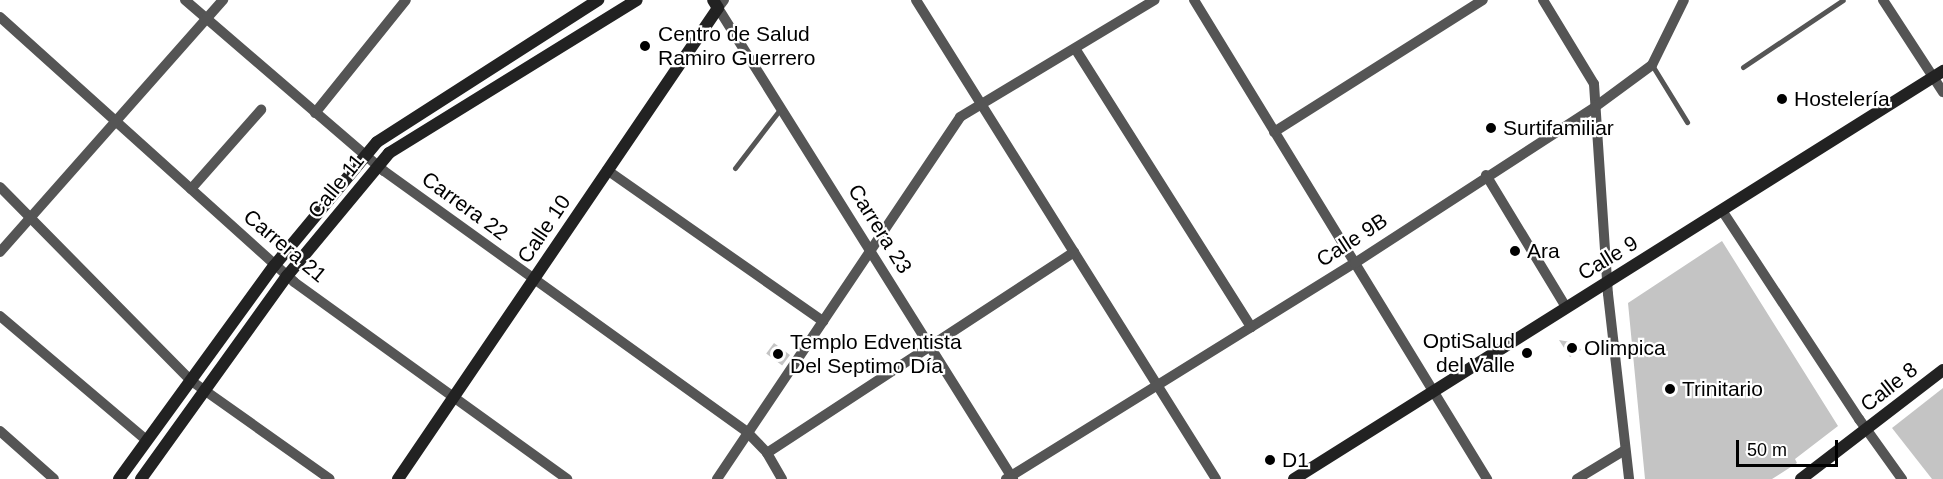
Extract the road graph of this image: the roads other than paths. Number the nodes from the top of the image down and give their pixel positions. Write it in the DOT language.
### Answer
graph roads {
  1 [pos="185,0"];
  2 [pos="223,0"];
  3 [pos="406,0"];
  4 [pos="598,0"];
  5 [pos="637,0"];
  6 [pos="916,0"];
  7 [pos="1155,0"];
  8 [pos="1194,0"];
  9 [pos="1482,0"];
  10 [pos="1543,0"];
  11 [pos="1684,0"];
  12 [pos="1843,0"];
  13 [pos="1883,0"];
  14 [pos="718,3"];
  15 [pos="0,17"];
  16 [pos="207,20"];
  17 [pos="1076,50"];
  18 [pos="1652,65"];
  19 [pos="1743,67"];
  20 [pos="1938,74"];
  21 [pos="1943,92"];
  22 [pos="981,104"];
  23 [pos="1595,107"];
  24 [pos="781,108"];
  25 [pos="261,110"];
  26 [pos="315,113"];
  27 [pos="117,122"];
  28 [pos="1687,122"];
  29 [pos="1274,132"];
  30 [pos="365,156"];
  31 [pos="378,166"];
  32 [pos="735,168"];
  33 [pos="607,170"];
  34 [pos="1486,175"];
  35 [pos="0,187"];
  36 [pos="191,189"];
  37 [pos="1723,212"];
  38 [pos="30,217"];
  39 [pos="869,250"];
  40 [pos="0,252"];
  41 [pos="1074,252"];
  42 [pos="1355,263"];
  43 [pos="274,266"];
  44 [pos="287,276"];
  45 [pos="533,280"];
  46 [pos="1607,281"];
  47 [pos="1566,307"];
  48 [pos="0,316"];
  49 [pos="823,321"];
  50 [pos="1251,327"];
  51 [pos="931,348"];
  52 [pos="1943,370"];
  53 [pos="190,380"];
  54 [pos="1156,384"];
  55 [pos="203,390"];
  56 [pos="1433,391"];
  57 [pos="452,398"];
  58 [pos="1866,430"];
  59 [pos="0,431"];
  60 [pos="748,433"];
  61 [pos="146,440"];
  62 [pos="1625,450"];
  63 [pos="767,453"];
  64 [pos="1010,478"];
  65 [pos="54,479"];
  66 [pos="119,479"];
  67 [pos="141,479"];
  68 [pos="330,479"];
  69 [pos="398,479"];
  70 [pos="567,479"];
  71 [pos="717,479"];
  72 [pos="782,479"];
  73 [pos="1216,479"];
  74 [pos="1294,479"];
  75 [pos="1487,479"];
  76 [pos="1576,479"];
  77 [pos="1629,479"];
  78 [pos="1801,479"];
  79 [pos="1902,479"];
  1 -- 16 [label="street, Carrera 22"];
  2 -- 16 [label="street"];
  3 -- 26 [label="street"];
  4 -- 30 [label="street, Calle 11"];
  5 -- 31 [label="street, Calle 11"];
  6 -- 22 [label="street"];
  7 -- 17 [label="street"];
  8 -- 29 [label="street"];
  9 -- 29 [label="street"];
  10 -- 23 [label="street"];
  11 -- 18 [label="street, Calle 9B"];
  12 -- 19 [label="lane"];
  13 -- 20 [label="street"];
  14 -- 24 [label="street, Carrera 23"];
  14 -- 33 [label="street, Calle 10"];
  15 -- 27 [label="street, Carrera 21"];
  16 -- 26 [label="street, Carrera 22"];
  16 -- 27 [label="street"];
  17 -- 22 [label="street"];
  17 -- 50 [label="street"];
  18 -- 23 [label="street, Calle 9B"];
  18 -- 28 [label="lane"];
  20 -- 21 [label="street"];
  20 -- 37 [label="street, Calle 9"];
  22 -- 39 [label="street"];
  22 -- 41 [label="street"];
  23 -- 34 [label="street, Calle 9B"];
  23 -- 46 [label="street"];
  24 -- 32 [label="lane"];
  24 -- 39 [label="street, Carrera 23"];
  25 -- 36 [label="street"];
  26 -- 30 [label="street, Carrera 22"];
  27 -- 36 [label="street, Carrera 21"];
  27 -- 38 [label="street"];
  29 -- 42 [label="street"];
  30 -- 31 [label="street, Carrera 22"];
  30 -- 43 [label="street, Calle 11"];
  31 -- 44 [label="street, Calle 11"];
  31 -- 45 [label="street, Carrera 22"];
  33 -- 45 [label="street, Calle 10"];
  33 -- 49 [label="street"];
  34 -- 42 [label="street, Calle 9B"];
  34 -- 47 [label="street"];
  35 -- 38 [label="street"];
  36 -- 43 [label="street, Carrera 21"];
  37 -- 46 [label="street, Calle 9"];
  37 -- 58 [label="street"];
  38 -- 40 [label="street"];
  38 -- 53 [label="street"];
  39 -- 49 [label="street"];
  39 -- 51 [label="street, Carrera 23"];
  41 -- 51 [label="street"];
  41 -- 54 [label="street"];
  42 -- 50 [label="street, Calle 9B"];
  42 -- 56 [label="street"];
  43 -- 44 [label="street, Carrera 21"];
  43 -- 53 [label="street, Calle 11"];
  44 -- 55 [label="street, Calle 11"];
  44 -- 57 [label="street, Carrera 21"];
  45 -- 57 [label="street, Calle 10"];
  45 -- 60 [label="street, Carrera 22"];
  46 -- 47 [label="street, Calle 9"];
  46 -- 62 [label="street"];
  47 -- 56 [label="street, Calle 9"];
  48 -- 61 [label="street"];
  49 -- 60 [label="street"];
  50 -- 54 [label="street, Calle 9B"];
  51 -- 63 [label="street"];
  51 -- 64 [label="street, Carrera 23"];
  52 -- 58 [label="street, Calle 8"];
  53 -- 55 [label="street"];
  53 -- 61 [label="street, Calle 11"];
  54 -- 64 [label="street, Calle 9B"];
  54 -- 73 [label="street"];
  55 -- 67 [label="street, Calle 11"];
  55 -- 68 [label="street"];
  56 -- 74 [label="street, Calle 9"];
  56 -- 75 [label="street"];
  57 -- 69 [label="street, Calle 10"];
  57 -- 70 [label="street, Carrera 21"];
  58 -- 78 [label="street, Calle 8"];
  58 -- 79 [label="street"];
  59 -- 65 [label="street"];
  60 -- 63 [label="street, Carrera 22"];
  60 -- 71 [label="street"];
  61 -- 66 [label="street, Calle 11"];
  62 -- 76 [label="street"];
  62 -- 77 [label="street"];
  63 -- 72 [label="street, Carrera 22"];
}
